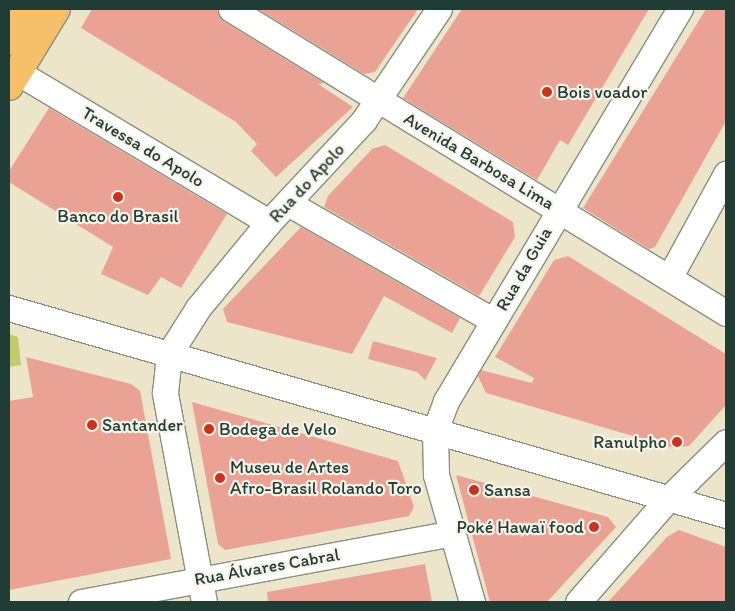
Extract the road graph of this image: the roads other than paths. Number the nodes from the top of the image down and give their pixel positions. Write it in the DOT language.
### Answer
graph roads {
  1 [pos="27,9"];
  2 [pos="56,9"];
  3 [pos="231,9"];
  4 [pos="439,9"];
  5 [pos="680,9"];
  6 [pos="9,41"];
  7 [pos="13,79"];
  8 [pos="379,100"];
  9 [pos="726,174"];
  10 [pos="288,202"];
  11 [pos="559,209"];
  12 [pos="269,222"];
  13 [pos="669,278"];
  14 [pos="9,308"];
  15 [pos="726,313"];
  16 [pos="494,321"];
  17 [pos="169,354"];
  18 [pos="435,430"];
  19 [pos="726,442"];
  20 [pos="668,499"];
  21 [pos="726,515"];
  22 [pos="452,533"];
  23 [pos="202,591"];
  24 [pos="81,602"];
  25 [pos="472,602"];
  26 [pos="578,602"];
  1 -- 6 [label="main road"];
  2 -- 7 [label="main road"];
  3 -- 8 [label="street, Avenida Barbosa Lima"];
  4 -- 8 [label="street, Rua do Apolo"];
  5 -- 11 [label="street, Rua da Guia"];
  7 -- 12 [label="street, Travessa do Apolo"];
  8 -- 10 [label="street, Rua do Apolo"];
  8 -- 11 [label="street, Avenida Barbosa Lima"];
  9 -- 13 [label="street"];
  10 -- 12 [label="street, Rua do Apolo"];
  10 -- 16 [label="street"];
  11 -- 13 [label="street, Avenida Barbosa Lima"];
  11 -- 16 [label="street, Rua da Guia"];
  12 -- 17 [label="street, Rua do Apolo"];
  13 -- 15 [label="street, Avenida Barbosa Lima"];
  14 -- 17 [label="street"];
  16 -- 18 [label="street, Rua da Guia"];
  17 -- 18 [label="street"];
  17 -- 23 [label="street"];
  18 -- 20 [label="street"];
  18 -- 22 [label="street"];
  19 -- 20 [label="street"];
  20 -- 21 [label="street"];
  20 -- 26 [label="street"];
  22 -- 23 [label="street, Rua Álvares Cabral"];
  22 -- 25 [label="street"];
  23 -- 24 [label="street, Rua Álvares Cabral"];
}
